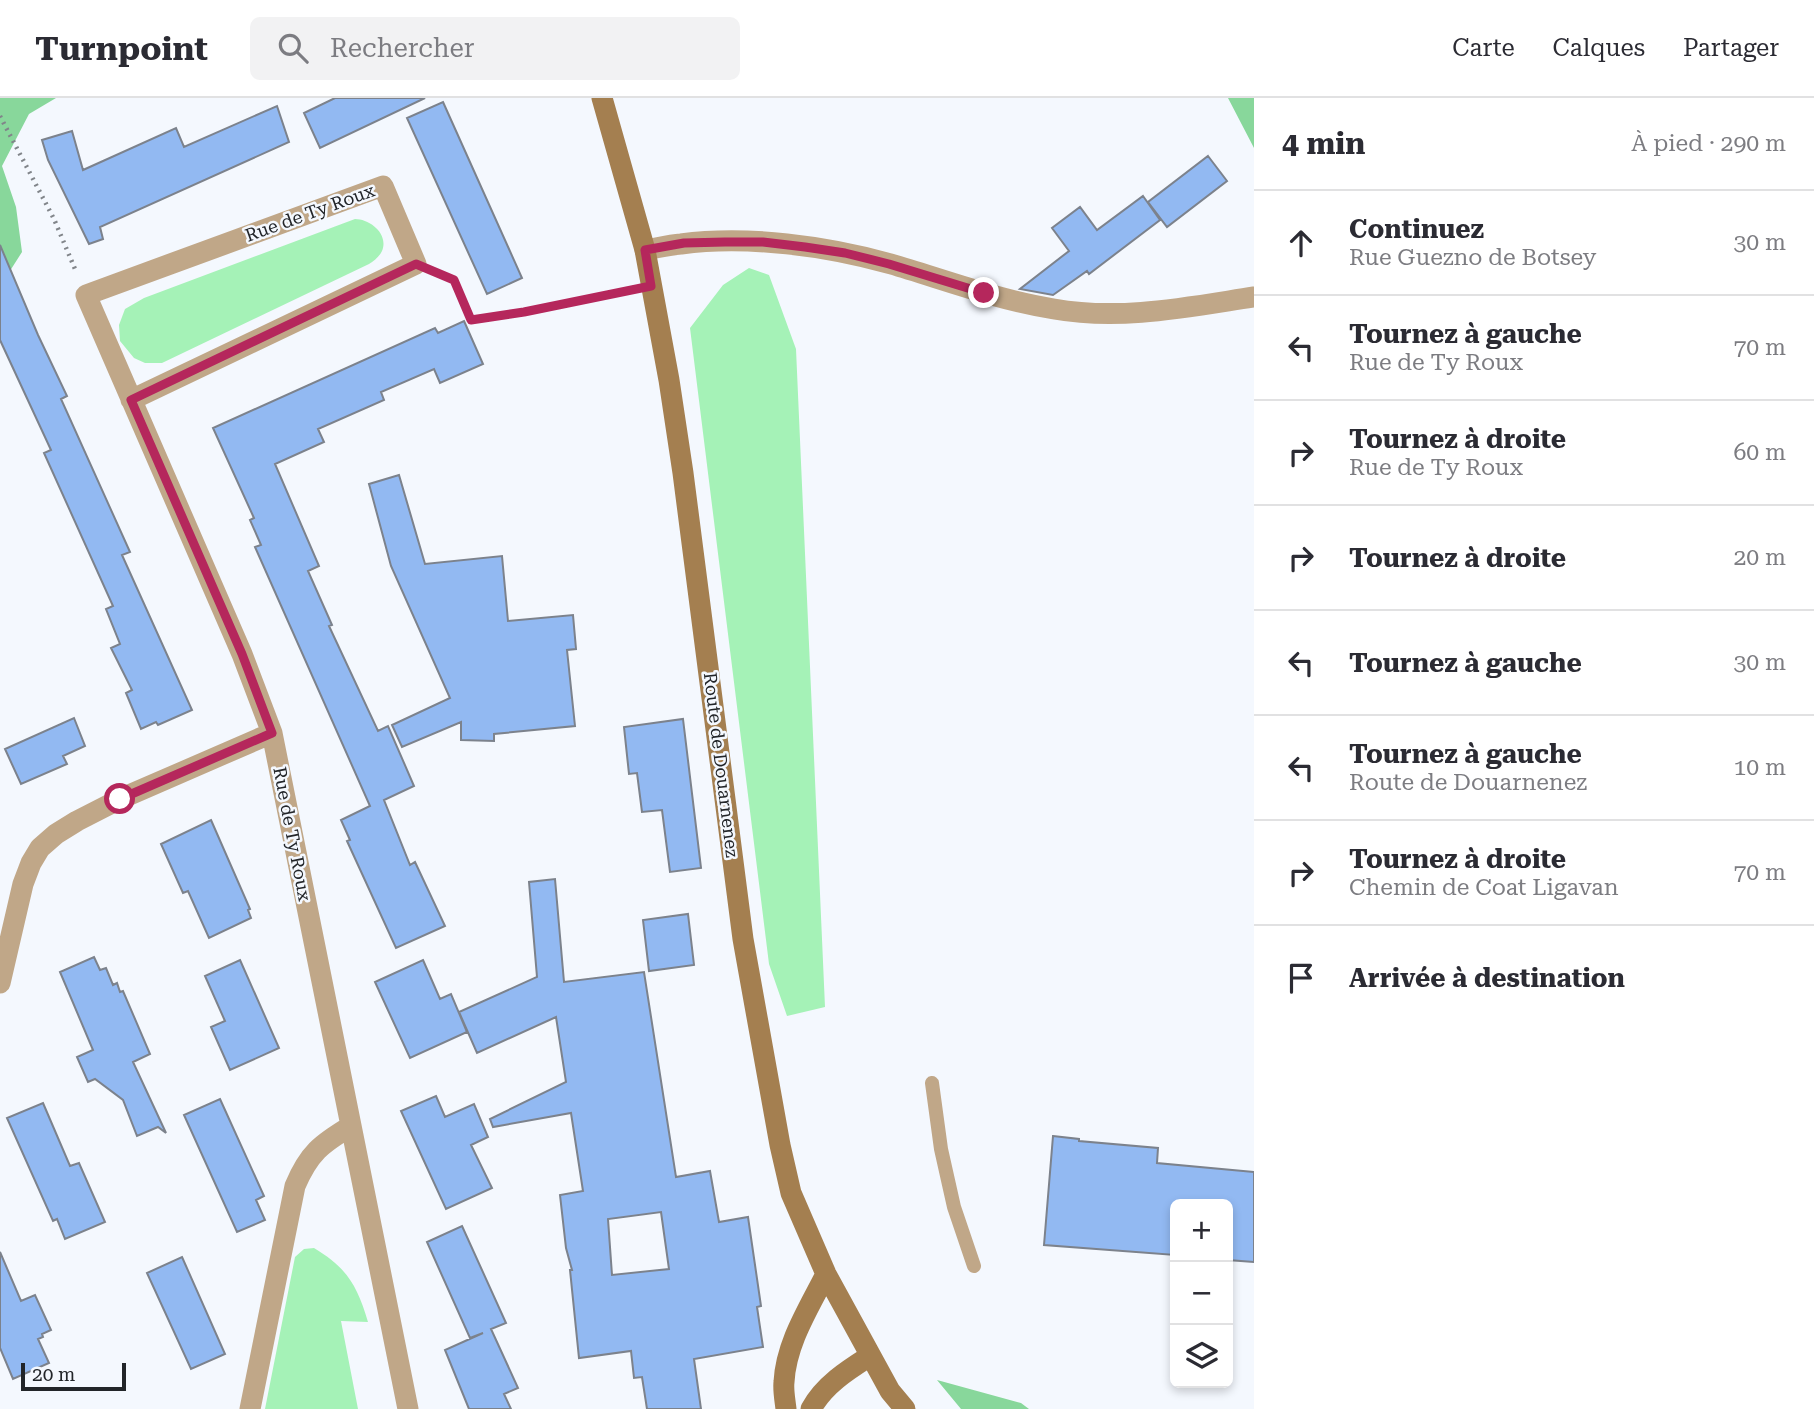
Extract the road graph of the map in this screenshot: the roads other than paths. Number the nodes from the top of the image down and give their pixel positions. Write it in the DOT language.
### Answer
graph roads {
  1 [pos="602,98"];
  2 [pos="645,250"];
  3 [pos="1254,298"];
  4 [pos="131,400"];
  5 [pos="272,733"];
  6 [pos="0,983"];
  7 [pos="932,1083"];
  8 [pos="351,1126"];
  9 [pos="974,1266"];
  10 [pos="826,1274"];
  11 [pos="870,1356"];
  12 [pos="250,1409"];
  13 [pos="408,1409"];
  14 [pos="786,1409"];
  15 [pos="811,1409"];
  16 [pos="905,1409"];
  1 -- 2 [label="main road, Route de Douarnenez"];
  2 -- 3 [label="street"];
  2 -- 10 [label="main road, Route de Douarnenez"];
  4 -- 4 [label="street, Rue de Ty Roux"];
  4 -- 5 [label="street, Rue de Ty Roux"];
  5 -- 6 [label="street"];
  5 -- 8 [label="street, Rue de Ty Roux"];
  7 -- 9 [label="lane"];
  8 -- 12 [label="street"];
  8 -- 13 [label="street, Rue de Ty Roux"];
  10 -- 11 [label="main road, Route de Douarnenez"];
  10 -- 14 [label="main road"];
  11 -- 15 [label="main road"];
  11 -- 16 [label="main road, Route de Douarnenez"];
}
